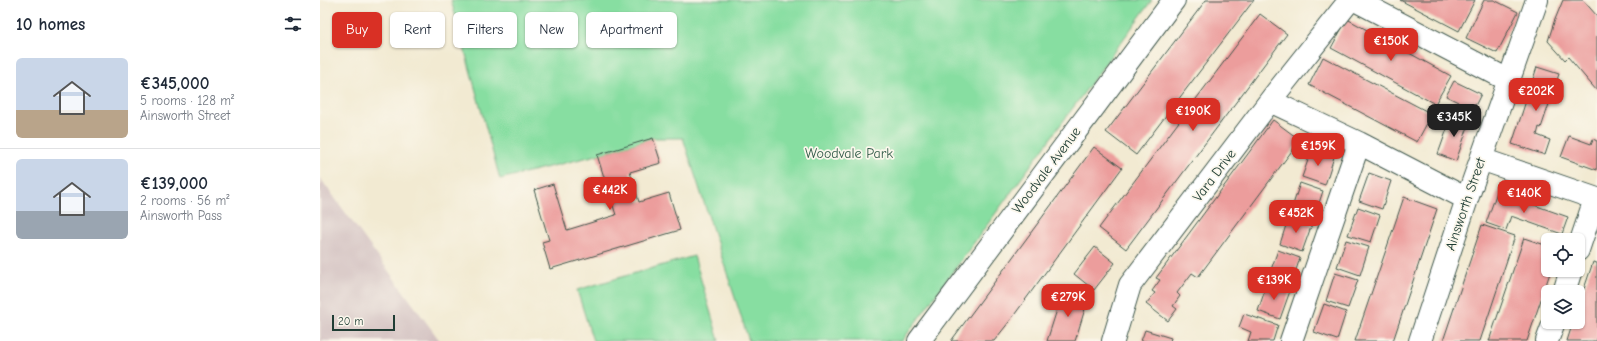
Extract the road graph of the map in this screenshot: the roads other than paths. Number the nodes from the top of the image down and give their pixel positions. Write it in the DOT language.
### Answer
graph roads {
  1 [pos="1174,0"];
  2 [pos="1350,0"];
  3 [pos="1355,0"];
  4 [pos="1537,0"];
  5 [pos="1508,80"];
  6 [pos="1270,102"];
  7 [pos="1359,143"];
  8 [pos="1481,159"];
  9 [pos="1467,199"];
  10 [pos="1596,199"];
  11 [pos="1584,233"];
  12 [pos="1551,329"];
  13 [pos="919,341"];
  14 [pos="1113,341"];
  15 [pos="1291,341"];
  16 [pos="1420,341"];
  17 [pos="1547,341"];
  1 -- 13 [label="street, Woodvale Avenue"];
  2 -- 6 [label="street, Vara Drive"];
  3 -- 5 [label="street"];
  4 -- 5 [label="street, Ainsworth Street"];
  5 -- 8 [label="street, Ainsworth Street"];
  6 -- 7 [label="street"];
  6 -- 14 [label="street, Vara Drive"];
  7 -- 9 [label="street"];
  7 -- 15 [label="street"];
  8 -- 9 [label="street, Ainsworth Street"];
  8 -- 10 [label="street"];
  9 -- 16 [label="street, Ainsworth Street"];
  10 -- 11 [label="street"];
  12 -- 17 [label="street"];
}
